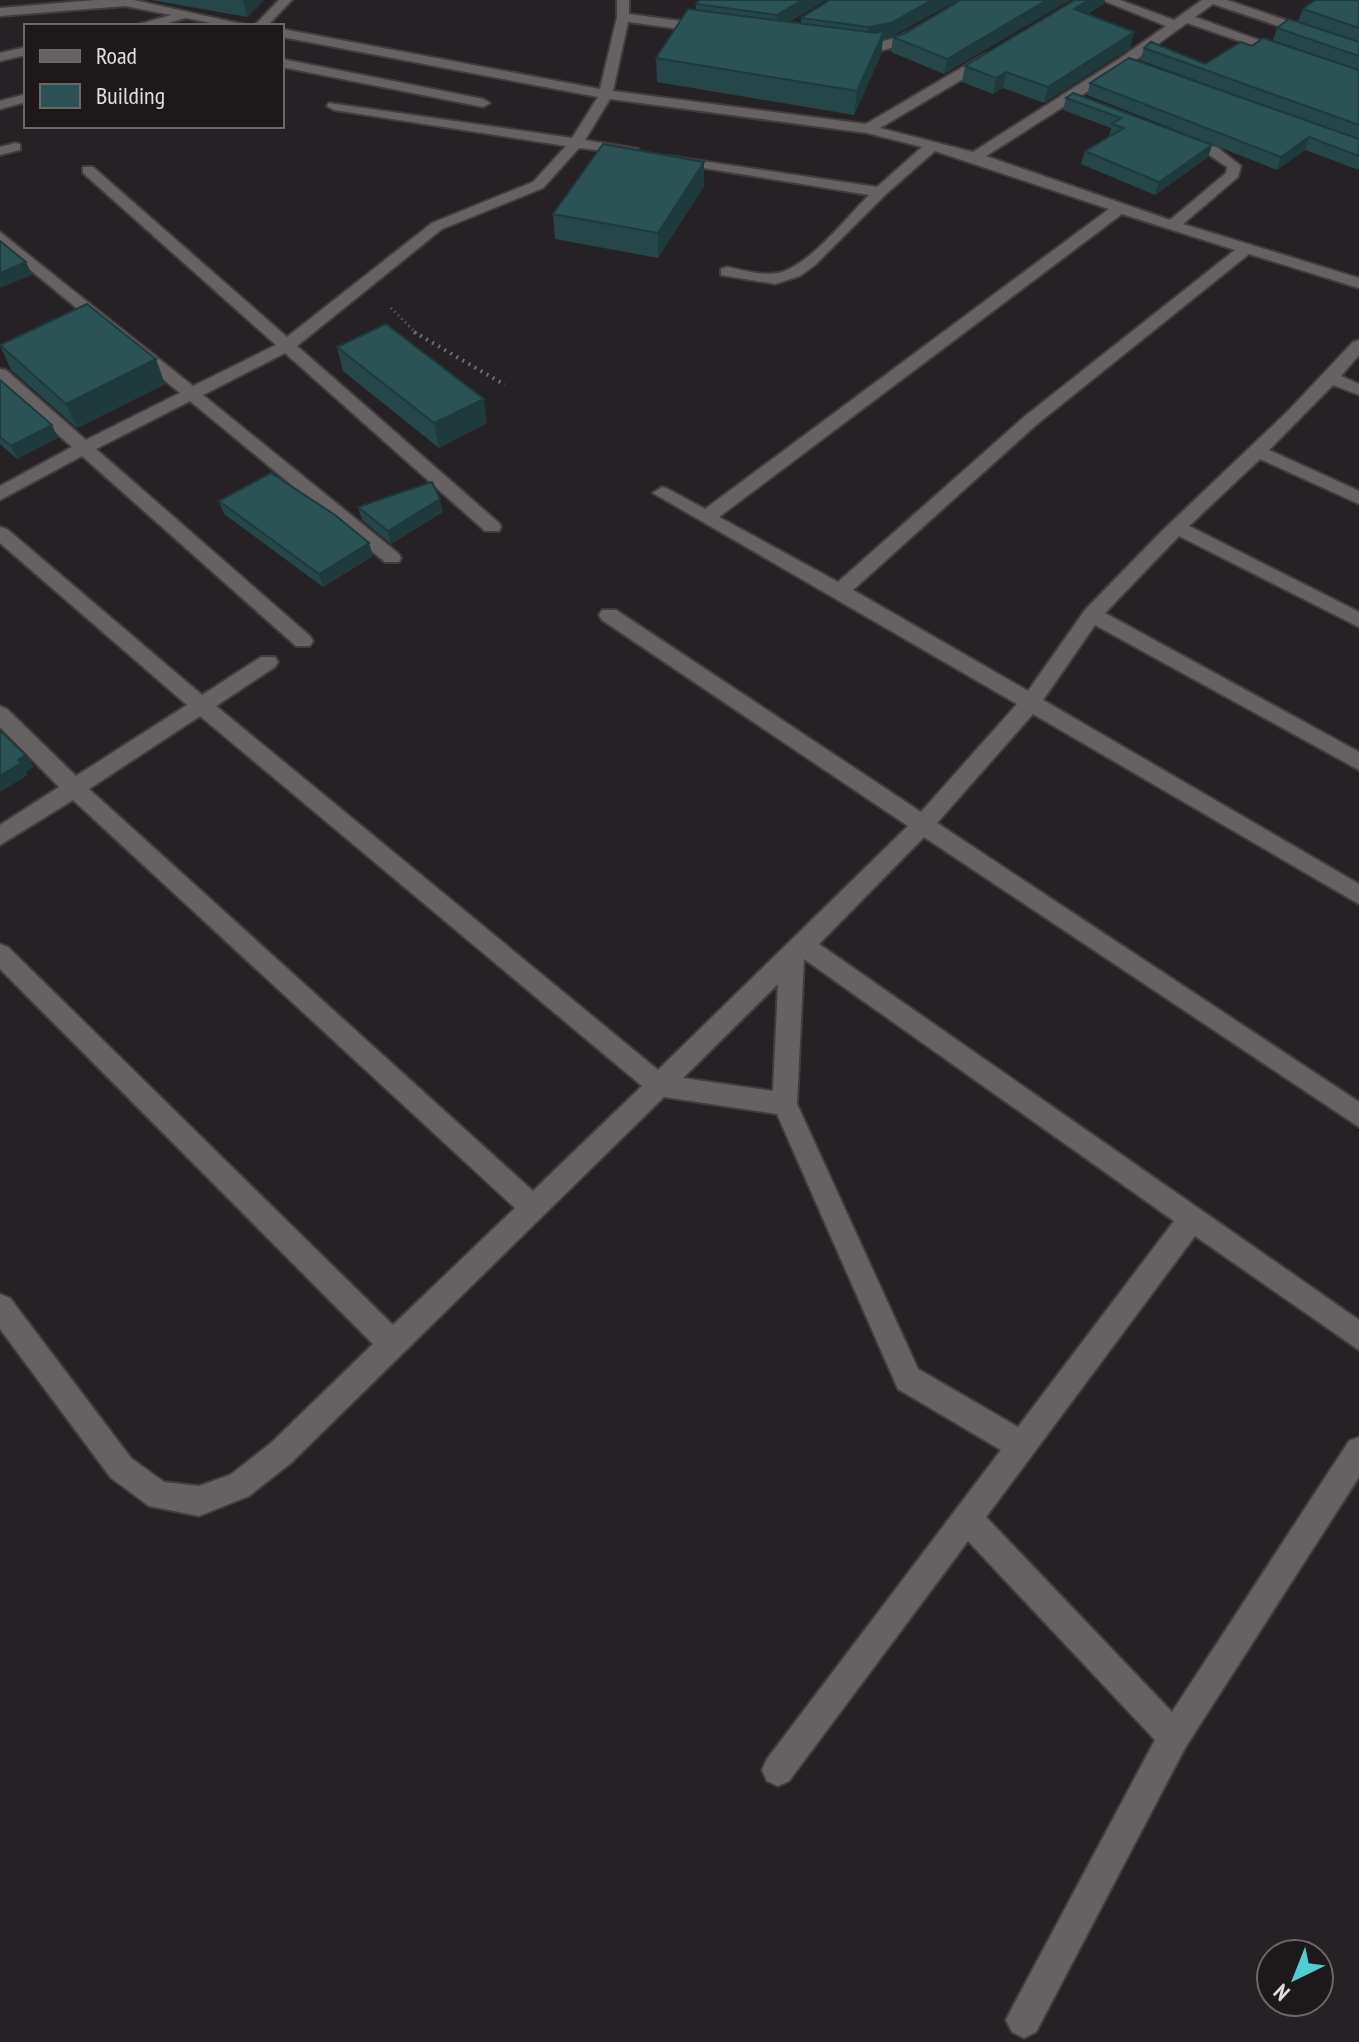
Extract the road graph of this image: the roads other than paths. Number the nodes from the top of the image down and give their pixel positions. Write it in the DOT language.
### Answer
graph roads {
  1 [pos="6,0"];
  2 [pos="286,0"];
  3 [pos="623,0"];
  4 [pos="972,0"];
  5 [pos="1108,0"];
  6 [pos="1213,0"];
  7 [pos="0,3"];
  8 [pos="0,12"];
  9 [pos="192,14"];
  10 [pos="623,17"];
  11 [pos="1180,22"];
  12 [pos="148,24"];
  13 [pos="236,24"];
  14 [pos="262,24"];
  15 [pos="732,32"];
  16 [pos="284,33"];
  17 [pos="833,45"];
  18 [pos="1004,48"];
  19 [pos="1359,49"];
  20 [pos="24,51"];
  21 [pos="0,57"];
  22 [pos="1301,58"];
  23 [pos="1124,62"];
  24 [pos="284,63"];
  25 [pos="1138,68"];
  26 [pos="606,94"];
  27 [pos="24,99"];
  28 [pos="483,103"];
  29 [pos="0,105"];
  30 [pos="334,106"];
  31 [pos="868,129"];
  32 [pos="1170,135"];
  33 [pos="576,143"];
  34 [pos="932,146"];
  35 [pos="975,157"];
  36 [pos="88,170"];
  37 [pos="880,192"];
  38 [pos="1119,209"];
  39 [pos="1172,226"];
  40 [pos="0,237"];
  41 [pos="1246,249"];
  42 [pos="727,272"];
  43 [pos="1359,283"];
  44 [pos="1359,345"];
  45 [pos="285,347"];
  46 [pos="0,374"];
  47 [pos="1332,378"];
  48 [pos="1359,390"];
  49 [pos="193,393"];
  50 [pos="82,449"];
  51 [pos="1260,452"];
  52 [pos="662,493"];
  53 [pos="0,494"];
  54 [pos="1359,498"];
  55 [pos="707,517"];
  56 [pos="492,527"];
  57 [pos="1177,527"];
  58 [pos="0,533"];
  59 [pos="392,558"];
  60 [pos="840,591"];
  61 [pos="609,615"];
  62 [pos="1092,615"];
  63 [pos="1359,620"];
  64 [pos="303,641"];
  65 [pos="268,662"];
  66 [pos="1032,701"];
  67 [pos="202,706"];
  68 [pos="0,714"];
  69 [pos="1359,762"];
  70 [pos="74,788"];
  71 [pos="922,825"];
  72 [pos="0,836"];
  73 [pos="1359,895"];
  74 [pos="797,951"];
  75 [pos="0,954"];
  76 [pos="659,1085"];
  77 [pos="785,1104"];
  78 [pos="1359,1116"];
  79 [pos="533,1208"];
  80 [pos="1192,1218"];
  81 [pos="0,1307"];
  82 [pos="1359,1336"];
  83 [pos="392,1344"];
  84 [pos="1022,1446"];
  85 [pos="1359,1451"];
  86 [pos="967,1519"];
  87 [pos="1174,1737"];
  88 [pos="778,1770"];
  89 [pos="1024,2020"];
  1 -- 7 [label="street"];
  2 -- 14 [label="street"];
  3 -- 10 [label="street"];
  4 -- 17 [label="street"];
  5 -- 11 [label="street"];
  6 -- 11 [label="street"];
  6 -- 19 [label="street"];
  8 -- 9 [label="street"];
  9 -- 12 [label="street"];
  9 -- 13 [label="street"];
  10 -- 15 [label="street"];
  10 -- 26 [label="street"];
  11 -- 22 [label="street"];
  11 -- 23 [label="street"];
  16 -- 26 [label="street"];
  18 -- 31 [label="street"];
  20 -- 21 [label="street"];
  23 -- 25 [label="street"];
  23 -- 35 [label="street"];
  24 -- 28 [label="street"];
  26 -- 31 [label="street"];
  26 -- 33 [label="street"];
  27 -- 29 [label="street"];
  30 -- 33 [label="street"];
  31 -- 34 [label="street"];
  32 -- 39 [label="street"];
  33 -- 37 [label="street"];
  33 -- 45 [label="street"];
  34 -- 35 [label="street"];
  34 -- 37 [label="street"];
  35 -- 38 [label="street"];
  36 -- 45 [label="street"];
  37 -- 42 [label="street"];
  38 -- 39 [label="street"];
  38 -- 55 [label="street"];
  39 -- 41 [label="street"];
  40 -- 49 [label="street"];
  41 -- 43 [label="street"];
  41 -- 60 [label="street"];
  44 -- 47 [label="street"];
  45 -- 49 [label="street"];
  45 -- 56 [label="street"];
  46 -- 50 [label="street"];
  47 -- 48 [label="street"];
  47 -- 51 [label="street"];
  49 -- 50 [label="street"];
  49 -- 59 [label="street"];
  50 -- 53 [label="street"];
  50 -- 64 [label="street"];
  51 -- 54 [label="street"];
  51 -- 57 [label="street"];
  52 -- 55 [label="street"];
  55 -- 60 [label="street"];
  57 -- 62 [label="street"];
  57 -- 63 [label="street"];
  58 -- 67 [label="street"];
  60 -- 66 [label="street"];
  61 -- 71 [label="street"];
  62 -- 66 [label="street"];
  62 -- 69 [label="street"];
  65 -- 67 [label="street"];
  66 -- 71 [label="street"];
  66 -- 73 [label="street"];
  67 -- 70 [label="street"];
  67 -- 76 [label="street"];
  68 -- 70 [label="street"];
  70 -- 72 [label="street"];
  70 -- 79 [label="street"];
  71 -- 74 [label="street"];
  71 -- 78 [label="street"];
  74 -- 76 [label="street"];
  74 -- 77 [label="street"];
  74 -- 80 [label="street"];
  75 -- 83 [label="street"];
  76 -- 77 [label="street"];
  76 -- 79 [label="street"];
  77 -- 84 [label="street"];
  79 -- 83 [label="street"];
  80 -- 82 [label="street"];
  80 -- 84 [label="street"];
  81 -- 83 [label="street"];
  84 -- 86 [label="street"];
  85 -- 87 [label="street"];
  86 -- 87 [label="street"];
  86 -- 88 [label="street"];
  87 -- 89 [label="street"];
}
